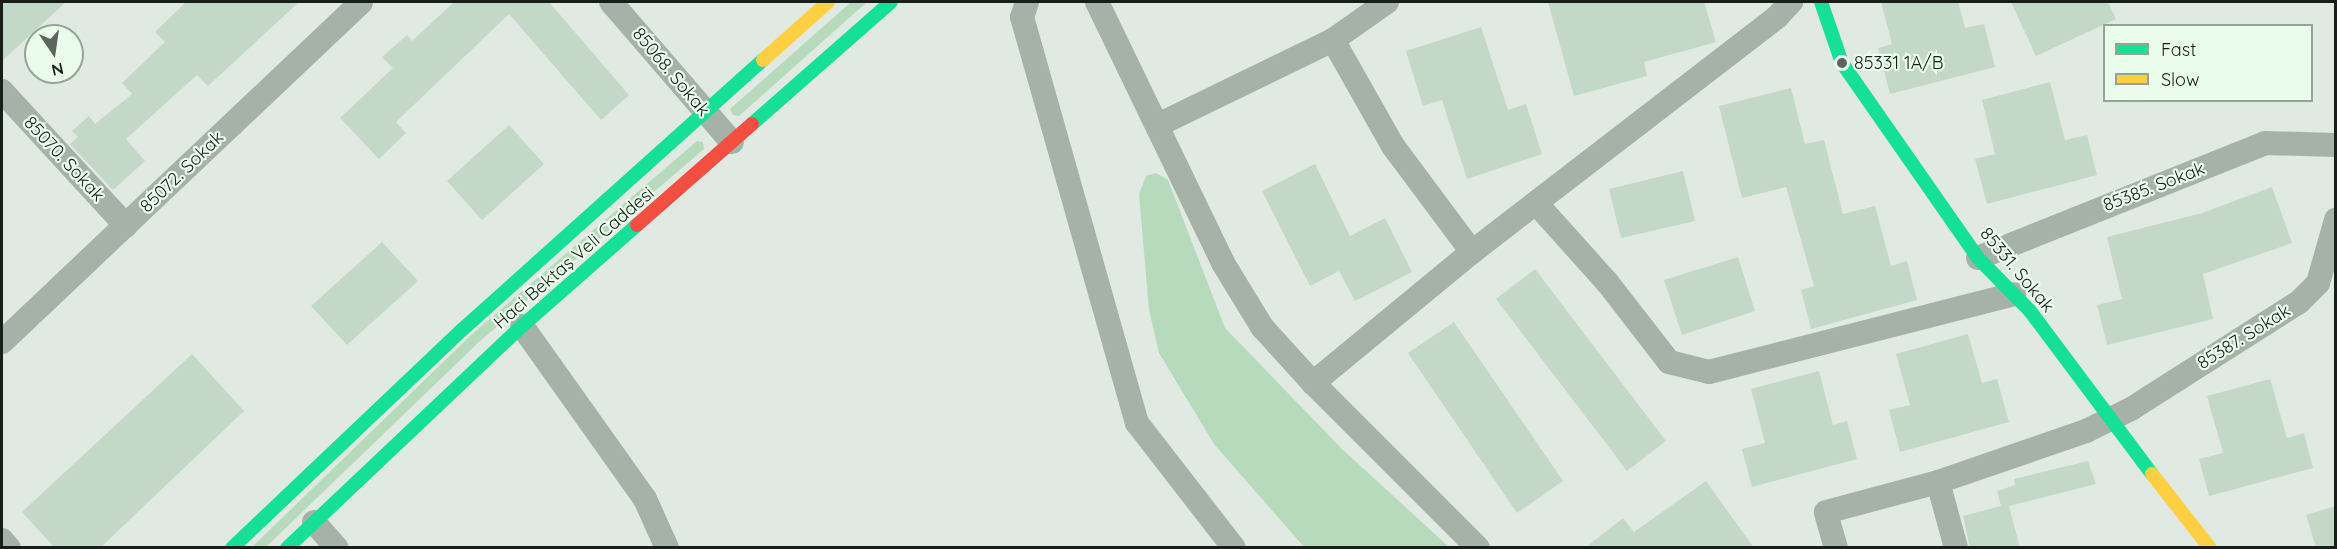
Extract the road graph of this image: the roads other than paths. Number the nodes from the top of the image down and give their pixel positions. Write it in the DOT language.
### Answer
graph roads {
  1 [pos="361,2"];
  2 [pos="611,2"];
  3 [pos="828,2"];
  4 [pos="891,2"];
  5 [pos="1026,2"];
  6 [pos="1097,2"];
  7 [pos="1387,2"];
  8 [pos="1791,2"];
  9 [pos="1821,2"];
  10 [pos="1333,40"];
  11 [pos="2,92"];
  12 [pos="705,112"];
  13 [pos="1158,125"];
  14 [pos="732,142"];
  15 [pos="2336,146"];
  16 [pos="1536,203"];
  17 [pos="2336,220"];
  18 [pos="126,226"];
  19 [pos="1472,252"];
  20 [pos="1978,258"];
  21 [pos="2327,285"];
  22 [pos="2014,294"];
  23 [pos="522,326"];
  24 [pos="2,342"];
  25 [pos="1312,383"];
  26 [pos="2109,420"];
  27 [pos="1938,482"];
  28 [pos="314,522"];
  29 [pos="2,540"];
  30 [pos="9,548"];
  31 [pos="232,548"];
  32 [pos="287,548"];
  33 [pos="337,548"];
  34 [pos="667,548"];
  35 [pos="1234,548"];
  36 [pos="1478,548"];
  37 [pos="1836,548"];
  38 [pos="1956,548"];
  39 [pos="2210,548"];
  1 -- 18 [label="street, 85072. Sokak"];
  2 -- 12 [label="street, 85068. Sokak"];
  3 -- 12 [label="main road, Haci Bektaş Veli Caddesi"];
  4 -- 14 [label="main road, Haci Bektaş Veli Caddesi"];
  5 -- 35 [label="street"];
  6 -- 13 [label="street"];
  7 -- 10 [label="street"];
  8 -- 16 [label="street"];
  9 -- 20 [label="main road, 85331. Sokak"];
  10 -- 13 [label="street"];
  10 -- 19 [label="street"];
  11 -- 18 [label="street, 85070. Sokak"];
  12 -- 14 [label="street, 85068. Sokak"];
  12 -- 31 [label="main road, Haci Bektaş Veli Caddesi"];
  13 -- 25 [label="street"];
  14 -- 23 [label="main road, Haci Bektaş Veli Caddesi"];
  15 -- 20 [label="street, 85385. Sokak"];
  16 -- 19 [label="street"];
  16 -- 22 [label="street"];
  17 -- 21 [label="street, 85387. Sokak"];
  18 -- 24 [label="street, 85072. Sokak"];
  19 -- 25 [label="street"];
  20 -- 22 [label="main road, 85331. Sokak"];
  21 -- 26 [label="street, 85387. Sokak"];
  22 -- 26 [label="main road, 85331. Sokak"];
  23 -- 28 [label="main road, Haci Bektaş Veli Caddesi"];
  23 -- 34 [label="street"];
  25 -- 36 [label="street"];
  26 -- 27 [label="street, 85387. Sokak"];
  26 -- 39 [label="main road, 85331. Sokak"];
  27 -- 37 [label="street, 85387. Sokak"];
  27 -- 38 [label="street"];
  28 -- 32 [label="main road, Haci Bektaş Veli Caddesi"];
  28 -- 33 [label="street"];
  29 -- 30 [label="street"];
}
